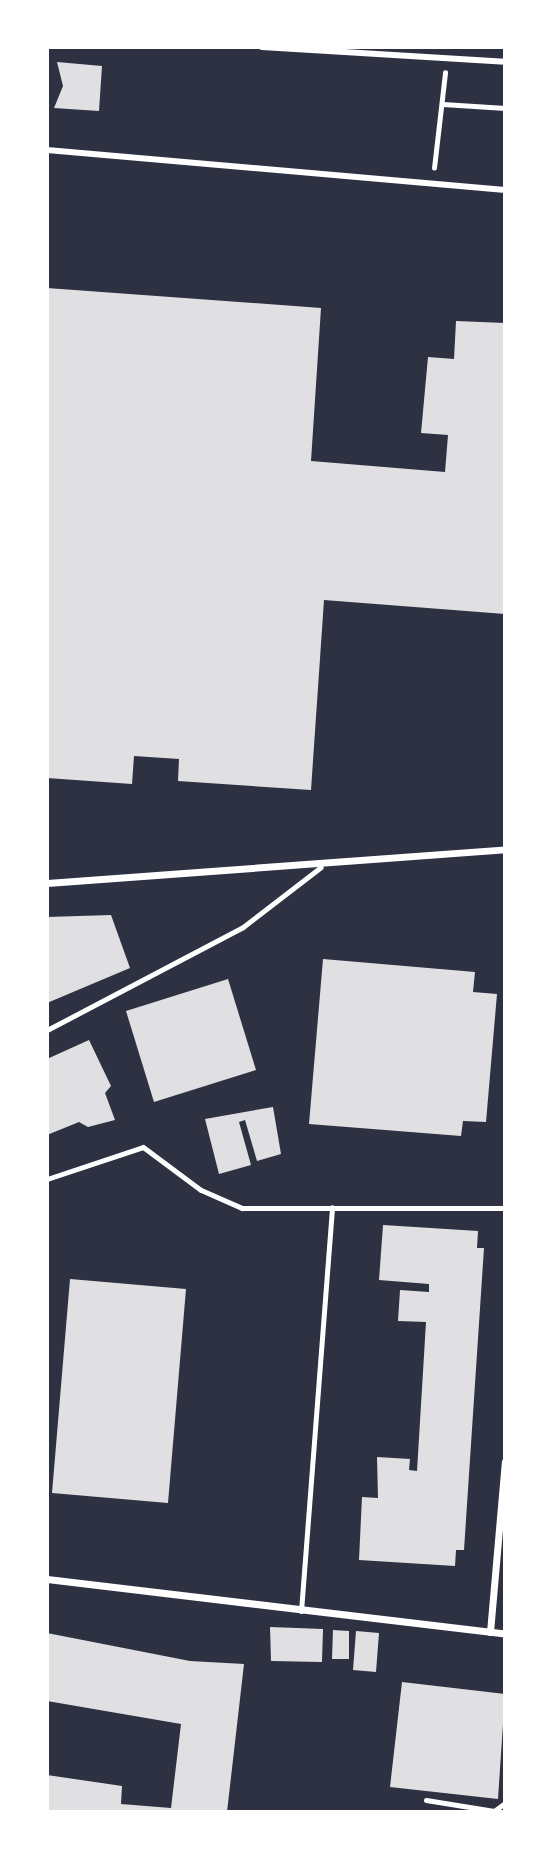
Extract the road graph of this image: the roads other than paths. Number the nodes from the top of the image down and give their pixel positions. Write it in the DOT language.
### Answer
graph roads {
  1 [pos="262,47"];
  2 [pos="505,62"];
  3 [pos="47,150"];
  4 [pos="505,190"];
  5 [pos="505,849"];
  6 [pos="321,867"];
  7 [pos="47,883"];
  8 [pos="47,1030"];
  9 [pos="47,1179"];
  10 [pos="332,1207"];
  11 [pos="505,1209"];
  12 [pos="505,1462"];
  13 [pos="47,1579"];
  14 [pos="301,1611"];
  15 [pos="491,1632"];
  16 [pos="505,1634"];
  17 [pos="426,1800"];
  18 [pos="505,1803"];
  1 -- 2 [label="street"];
  3 -- 4 [label="street"];
  5 -- 6 [label="street"];
  6 -- 7 [label="street"];
  6 -- 8 [label="lane"];
  9 -- 10 [label="lane"];
  10 -- 11 [label="lane"];
  10 -- 14 [label="lane"];
  12 -- 15 [label="street"];
  13 -- 14 [label="street"];
  14 -- 15 [label="street"];
  15 -- 16 [label="street"];
  17 -- 18 [label="lane"];
}
